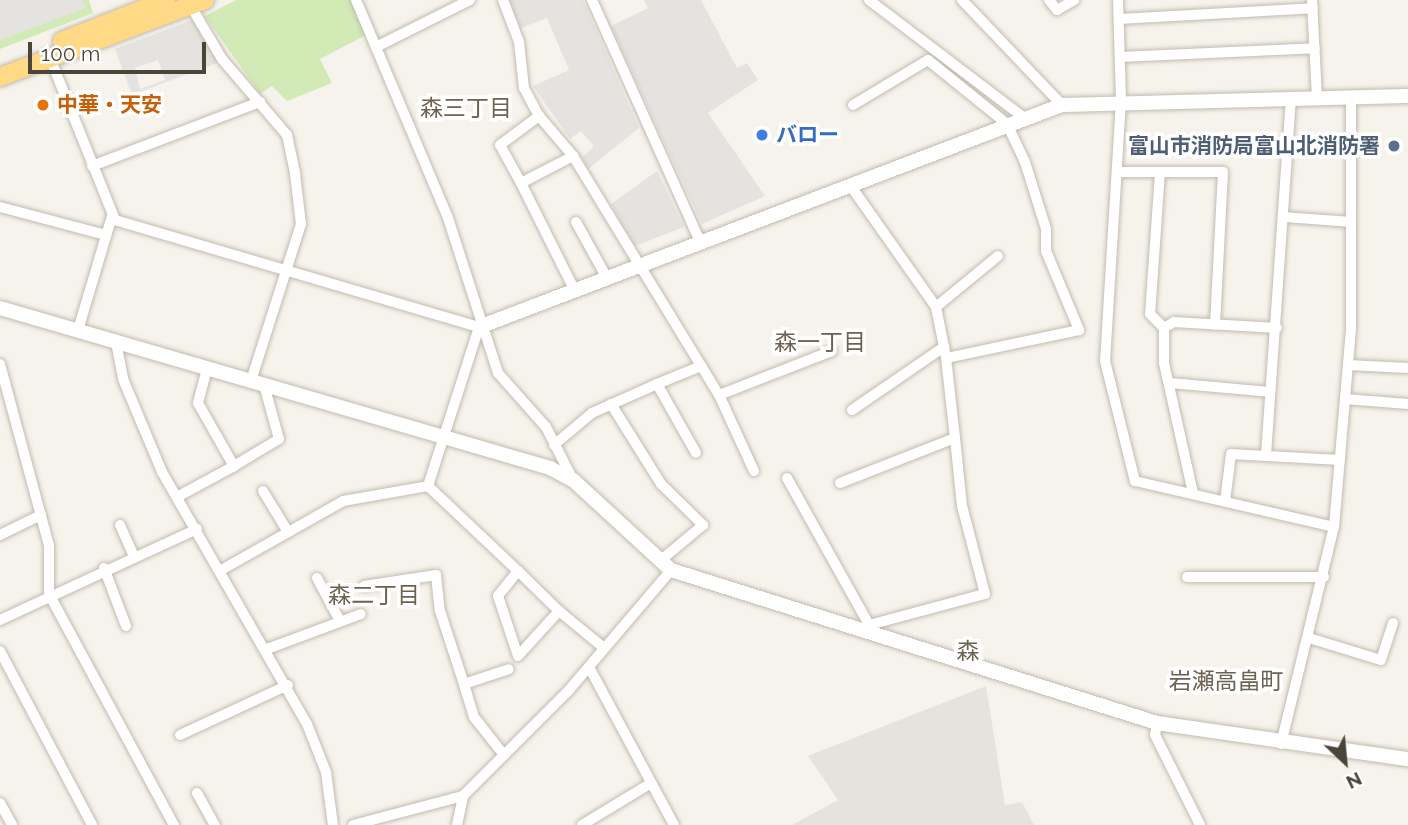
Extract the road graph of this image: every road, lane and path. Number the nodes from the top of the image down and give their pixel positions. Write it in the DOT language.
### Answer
graph roads {
  1 [pos="166,0"];
  2 [pos="356,0"];
  3 [pos="471,0"];
  4 [pos="503,0"];
  5 [pos="592,0"];
  6 [pos="869,0"];
  7 [pos="962,0"];
  8 [pos="1049,0"];
  9 [pos="1074,0"];
  10 [pos="1118,0"];
  11 [pos="195,2"];
  12 [pos="1312,4"];
  13 [pos="1119,19"];
  14 [pos="376,47"];
  15 [pos="1315,48"];
  16 [pos="1120,57"];
  17 [pos="50,58"];
  18 [pos="0,64"];
  19 [pos="0,77"];
  20 [pos="1408,96"];
  21 [pos="1317,98"];
  22 [pos="1351,98"];
  23 [pos="1292,99"];
  24 [pos="1121,100"];
  25 [pos="260,102"];
  26 [pos="853,105"];
  27 [pos="1062,105"];
  28 [pos="539,116"];
  29 [pos="1023,117"];
  30 [pos="1007,124"];
  31 [pos="573,156"];
  32 [pos="92,166"];
  33 [pos="1116,172"];
  34 [pos="1160,172"];
  35 [pos="521,183"];
  36 [pos="850,185"];
  37 [pos="0,207"];
  38 [pos="112,216"];
  39 [pos="1284,217"];
  40 [pos="576,222"];
  41 [pos="1350,222"];
  42 [pos="106,235"];
  43 [pos="700,242"];
  44 [pos="998,256"];
  45 [pos="640,266"];
  46 [pos="288,270"];
  47 [pos="607,278"];
  48 [pos="575,291"];
  49 [pos="936,307"];
  50 [pos="0,308"];
  51 [pos="1215,325"];
  52 [pos="479,327"];
  53 [pos="1164,328"];
  54 [pos="1277,328"];
  55 [pos="78,330"];
  56 [pos="116,342"];
  57 [pos="832,351"];
  58 [pos="945,353"];
  59 [pos="0,364"];
  60 [pos="1348,365"];
  61 [pos="701,366"];
  62 [pos="1408,368"];
  63 [pos="207,369"];
  64 [pos="258,383"];
  65 [pos="1170,383"];
  66 [pos="657,384"];
  67 [pos="1270,393"];
  68 [pos="719,395"];
  69 [pos="1345,399"];
  70 [pos="611,404"];
  71 [pos="1408,404"];
  72 [pos="852,410"];
  73 [pos="446,438"];
  74 [pos="955,438"];
  75 [pos="554,445"];
  76 [pos="696,453"];
  77 [pos="1266,455"];
  78 [pos="1340,460"];
  79 [pos="234,466"];
  80 [pos="754,471"];
  81 [pos="787,478"];
  82 [pos="573,480"];
  83 [pos="840,483"];
  84 [pos="428,486"];
  85 [pos="263,491"];
  86 [pos="1193,493"];
  87 [pos="177,497"];
  88 [pos="1225,500"];
  89 [pos="41,515"];
  90 [pos="120,525"];
  91 [pos="1334,527"];
  92 [pos="197,529"];
  93 [pos="288,532"];
  94 [pos="0,535"];
  95 [pos="134,555"];
  96 [pos="665,566"];
  97 [pos="104,568"];
  98 [pos="223,569"];
  99 [pos="518,571"];
  100 [pos="1187,577"];
  101 [pos="1324,577"];
  102 [pos="317,578"];
  103 [pos="364,586"];
  104 [pos="49,594"];
  105 [pos="559,611"];
  106 [pos="361,614"];
  107 [pos="0,620"];
  108 [pos="340,621"];
  109 [pos="1394,623"];
  110 [pos="126,626"];
  111 [pos="867,628"];
  112 [pos="1309,638"];
  113 [pos="604,648"];
  114 [pos="267,649"];
  115 [pos="0,651"];
  116 [pos="589,667"];
  117 [pos="509,669"];
  118 [pos="464,684"];
  119 [pos="288,685"];
  120 [pos="1157,723"];
  121 [pos="180,734"];
  122 [pos="1282,744"];
  123 [pos="504,755"];
  124 [pos="1408,760"];
  125 [pos="651,783"];
  126 [pos="197,793"];
  127 [pos="463,796"];
  128 [pos="0,803"];
  129 [pos="12,825"];
  130 [pos="92,825"];
  131 [pos="174,825"];
  132 [pos="215,825"];
  133 [pos="334,825"];
  134 [pos="353,825"];
  135 [pos="457,825"];
  136 [pos="582,825"];
  137 [pos="674,825"];
  138 [pos="1200,825"];
  1 -- 18 [label="highway"];
  2 -- 14 [label="street"];
  3 -- 14 [label="street"];
  4 -- 28 [label="street"];
  5 -- 43 [label="street"];
  6 -- 29 [label="street"];
  7 -- 27 [label="street"];
  8 -- 9 [label="street"];
  10 -- 13 [label="street"];
  11 -- 17 [label="highway"];
  11 -- 25 [label="street"];
  12 -- 13 [label="street"];
  12 -- 15 [label="street"];
  13 -- 16 [label="street"];
  14 -- 52 [label="street"];
  15 -- 16 [label="street"];
  15 -- 21 [label="street"];
  16 -- 24 [label="street"];
  17 -- 19 [label="highway"];
  17 -- 32 [label="street"];
  20 -- 22 [label="street"];
  21 -- 22 [label="street"];
  21 -- 23 [label="street"];
  22 -- 41 [label="street"];
  23 -- 24 [label="street"];
  23 -- 39 [label="street"];
  24 -- 27 [label="street"];
  24 -- 33 [label="street"];
  25 -- 32 [label="street"];
  25 -- 46 [label="street"];
  26 -- 30 [label="street"];
  27 -- 29 [label="street"];
  28 -- 31 [label="street"];
  28 -- 35 [label="street"];
  29 -- 30 [label="street"];
  30 -- 36 [label="street"];
  30 -- 58 [label="street"];
  31 -- 35 [label="street"];
  31 -- 45 [label="street"];
  32 -- 38 [label="street"];
  33 -- 34 [label="street"];
  33 -- 86 [label="street"];
  34 -- 51 [label="street"];
  34 -- 53 [label="street"];
  35 -- 48 [label="street"];
  36 -- 43 [label="street"];
  36 -- 49 [label="street"];
  37 -- 42 [label="street"];
  38 -- 42 [label="street"];
  38 -- 46 [label="street"];
  39 -- 41 [label="street"];
  39 -- 54 [label="street"];
  40 -- 47 [label="street"];
  41 -- 60 [label="street"];
  42 -- 55 [label="street"];
  43 -- 45 [label="street"];
  44 -- 49 [label="street"];
  45 -- 47 [label="street"];
  45 -- 61 [label="street"];
  46 -- 52 [label="street"];
  46 -- 64 [label="street"];
  47 -- 48 [label="street"];
  48 -- 52 [label="street"];
  49 -- 58 [label="street"];
  50 -- 55 [label="street"];
  51 -- 53 [label="street"];
  51 -- 54 [label="street"];
  52 -- 73 [label="street"];
  52 -- 75 [label="street"];
  53 -- 65 [label="street"];
  54 -- 67 [label="street"];
  55 -- 56 [label="street"];
  56 -- 63 [label="street"];
  56 -- 87 [label="street"];
  57 -- 68 [label="street"];
  58 -- 72 [label="street"];
  58 -- 74 [label="street"];
  59 -- 89 [label="street"];
  60 -- 62 [label="street"];
  60 -- 69 [label="street"];
  61 -- 66 [label="street"];
  61 -- 68 [label="street"];
  63 -- 64 [label="street"];
  63 -- 79 [label="street"];
  64 -- 73 [label="street"];
  64 -- 79 [label="street"];
  65 -- 67 [label="street"];
  65 -- 86 [label="street"];
  66 -- 70 [label="street"];
  66 -- 76 [label="street"];
  67 -- 77 [label="street"];
  68 -- 80 [label="street"];
  69 -- 71 [label="street"];
  69 -- 78 [label="street"];
  70 -- 75 [label="street"];
  70 -- 96 [label="street"];
  73 -- 82 [label="street"];
  73 -- 84 [label="street"];
  74 -- 83 [label="street"];
  74 -- 111 [label="street"];
  75 -- 82 [label="street"];
  77 -- 78 [label="street"];
  77 -- 88 [label="street"];
  78 -- 91 [label="street"];
  79 -- 87 [label="street"];
  81 -- 111 [label="street"];
  82 -- 96 [label="street"];
  84 -- 93 [label="street"];
  84 -- 99 [label="street"];
  85 -- 93 [label="street"];
  86 -- 88 [label="street"];
  87 -- 92 [label="street"];
  88 -- 91 [label="street"];
  89 -- 94 [label="street"];
  89 -- 104 [label="street"];
  90 -- 95 [label="street"];
  91 -- 101 [label="street"];
  92 -- 95 [label="street"];
  92 -- 98 [label="street"];
  93 -- 98 [label="street"];
  95 -- 97 [label="street"];
  96 -- 111 [label="street"];
  96 -- 113 [label="street"];
  97 -- 104 [label="street"];
  97 -- 110 [label="street"];
  98 -- 114 [label="street"];
  99 -- 105 [label="street"];
  99 -- 105 [label="street"];
  100 -- 101 [label="street"];
  101 -- 112 [label="street"];
  102 -- 108 [label="street"];
  103 -- 118 [label="street"];
  104 -- 107 [label="street"];
  104 -- 131 [label="street"];
  105 -- 113 [label="street"];
  106 -- 108 [label="street"];
  108 -- 114 [label="street"];
  109 -- 112 [label="street"];
  111 -- 120 [label="street"];
  112 -- 122 [label="street"];
  113 -- 116 [label="street"];
  114 -- 119 [label="street"];
  115 -- 130 [label="street"];
  116 -- 123 [label="street"];
  116 -- 125 [label="street"];
  117 -- 118 [label="street"];
  118 -- 123 [label="street"];
  119 -- 121 [label="street"];
  119 -- 133 [label="street"];
  120 -- 122 [label="street"];
  120 -- 138 [label="street"];
  122 -- 124 [label="street"];
  123 -- 127 [label="street"];
  125 -- 136 [label="street"];
  125 -- 137 [label="street"];
  126 -- 132 [label="street"];
  127 -- 134 [label="street"];
  127 -- 135 [label="street"];
  128 -- 129 [label="street"];
}
